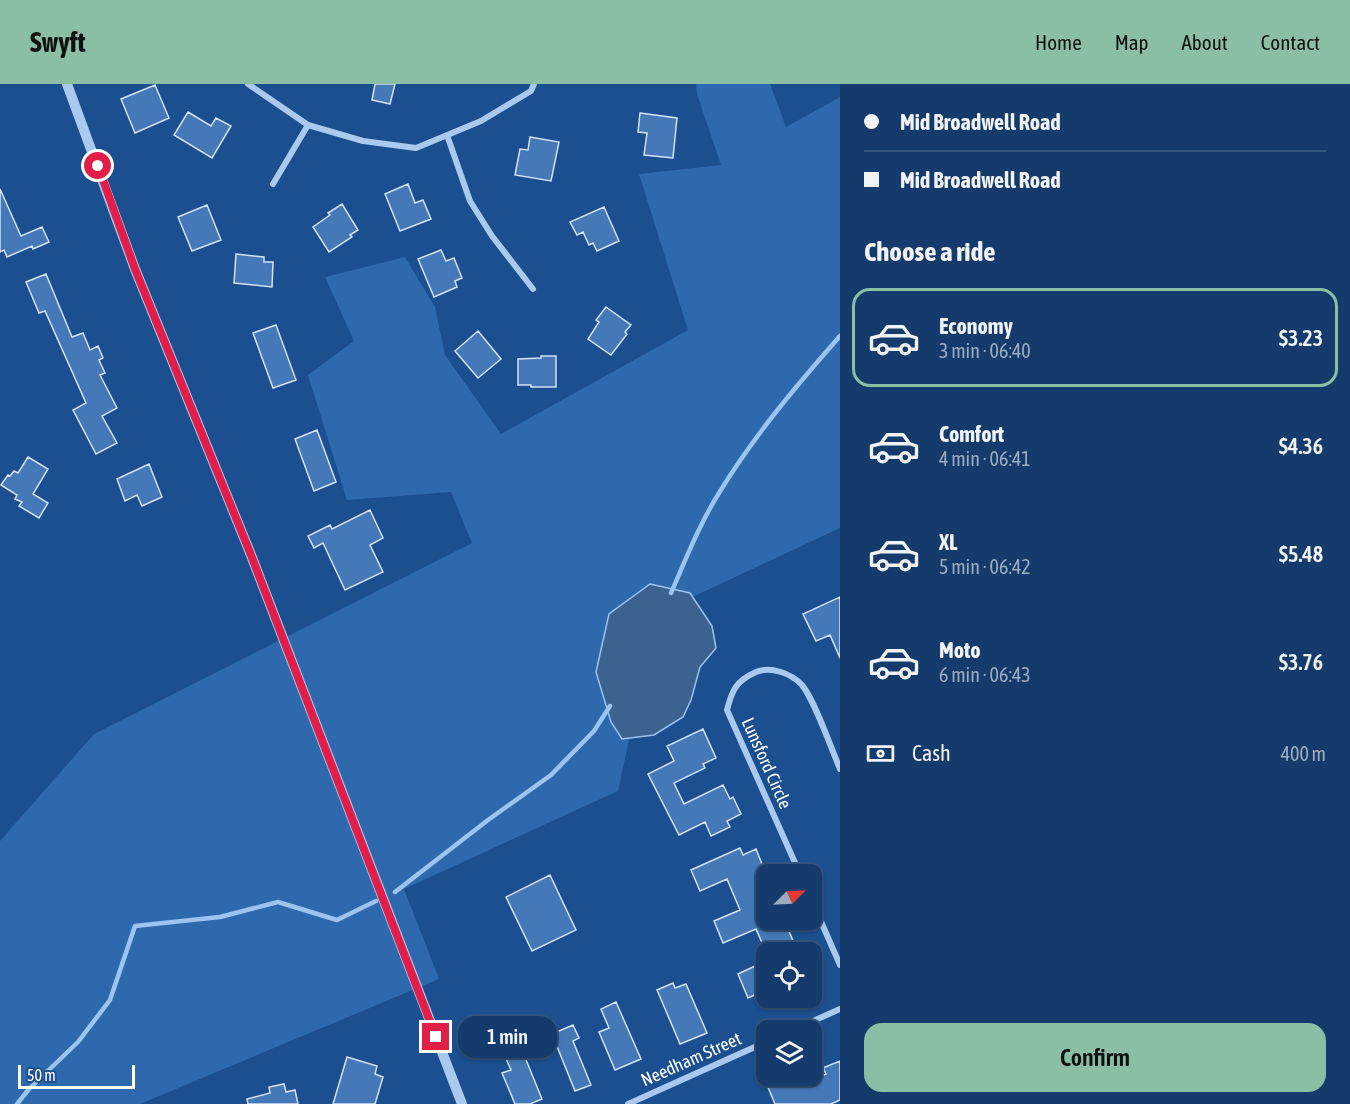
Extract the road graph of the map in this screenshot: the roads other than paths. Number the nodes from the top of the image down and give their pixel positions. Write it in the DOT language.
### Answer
graph roads {
  1 [pos="67,84"];
  2 [pos="248,84"];
  3 [pos="534,84"];
  4 [pos="308,125"];
  5 [pos="447,135"];
  6 [pos="273,184"];
  7 [pos="532,289"];
  8 [pos="840,769"];
  9 [pos="796,864"];
  10 [pos="822,923"];
  11 [pos="840,964"];
  12 [pos="840,1010"];
  13 [pos="816,1020"];
  14 [pos="756,1046"];
  15 [pos="462,1104"];
  16 [pos="628,1104"];
  1 -- 15 [label="street"];
  2 -- 4 [label="street"];
  3 -- 5 [label="street"];
  4 -- 5 [label="street"];
  4 -- 6 [label="street"];
  5 -- 7 [label="street"];
  8 -- 9 [label="street, Lunsford Circle"];
  10 -- 11 [label="street"];
  12 -- 13 [label="street"];
  14 -- 16 [label="street, Needham Street"];
}
